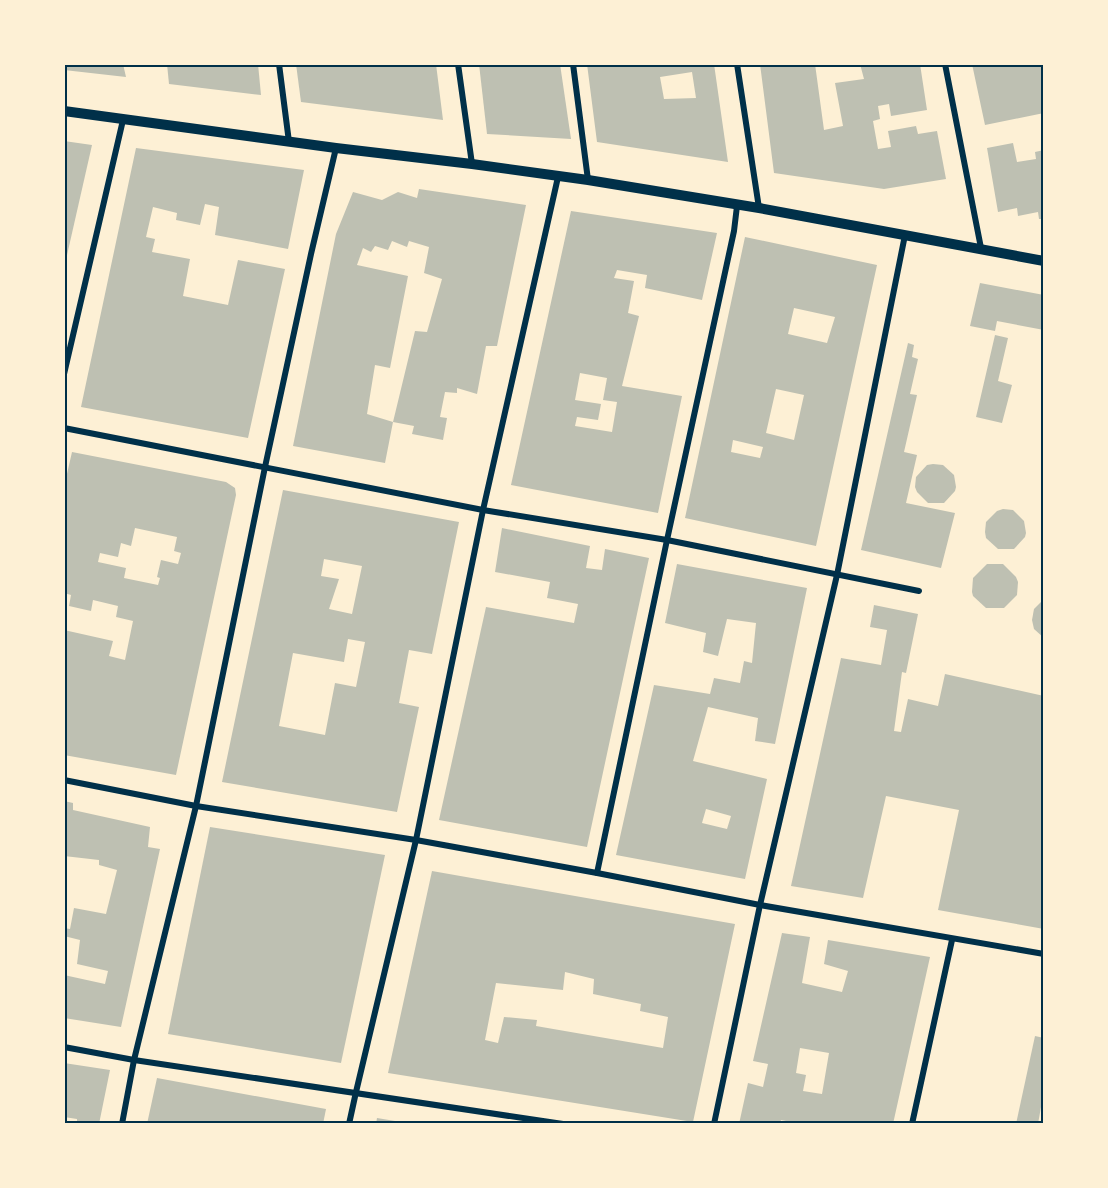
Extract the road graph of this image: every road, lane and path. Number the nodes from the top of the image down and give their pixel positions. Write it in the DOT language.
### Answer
graph roads {
  1 [pos="279,64"];
  2 [pos="458,64"];
  3 [pos="573,64"];
  4 [pos="737,64"];
  5 [pos="945,64"];
  6 [pos="64,111"];
  7 [pos="123,120"];
  8 [pos="289,142"];
  9 [pos="336,148"];
  10 [pos="472,164"];
  11 [pos="558,177"];
  12 [pos="588,180"];
  13 [pos="737,206"];
  14 [pos="759,208"];
  15 [pos="905,235"];
  16 [pos="981,248"];
  17 [pos="1044,261"];
  18 [pos="64,374"];
  19 [pos="64,428"];
  20 [pos="265,467"];
  21 [pos="483,510"];
  22 [pos="667,540"];
  23 [pos="837,576"];
  24 [pos="919,591"];
  25 [pos="64,780"];
  26 [pos="196,806"];
  27 [pos="416,840"];
  28 [pos="597,873"];
  29 [pos="760,905"];
  30 [pos="952,940"];
  31 [pos="1044,954"];
  32 [pos="64,1047"];
  33 [pos="134,1060"];
  34 [pos="356,1092"];
  35 [pos="122,1124"];
  36 [pos="349,1124"];
  37 [pos="563,1124"];
  38 [pos="714,1124"];
  39 [pos="912,1124"];
  1 -- 8 [label="street"];
  2 -- 10 [label="street"];
  3 -- 12 [label="street"];
  4 -- 14 [label="street"];
  5 -- 16 [label="street"];
  6 -- 7 [label="street"];
  7 -- 8 [label="street"];
  7 -- 18 [label="street"];
  8 -- 9 [label="street"];
  9 -- 10 [label="street"];
  9 -- 20 [label="street"];
  10 -- 11 [label="street"];
  11 -- 12 [label="street"];
  11 -- 21 [label="street"];
  12 -- 13 [label="street"];
  13 -- 14 [label="street"];
  13 -- 22 [label="street"];
  14 -- 15 [label="street"];
  15 -- 16 [label="street"];
  15 -- 23 [label="street"];
  16 -- 17 [label="street"];
  19 -- 20 [label="street"];
  20 -- 21 [label="street"];
  20 -- 26 [label="street"];
  21 -- 22 [label="street"];
  21 -- 27 [label="street"];
  22 -- 23 [label="street"];
  22 -- 28 [label="street"];
  23 -- 24 [label="street"];
  23 -- 29 [label="street"];
  25 -- 26 [label="street"];
  26 -- 27 [label="street"];
  26 -- 33 [label="street"];
  27 -- 28 [label="street"];
  27 -- 34 [label="street"];
  28 -- 29 [label="street"];
  29 -- 30 [label="street"];
  29 -- 38 [label="street"];
  30 -- 31 [label="street"];
  30 -- 39 [label="street"];
  32 -- 33 [label="street"];
  33 -- 34 [label="street"];
  33 -- 35 [label="street"];
  34 -- 36 [label="street"];
  34 -- 37 [label="street"];
}
